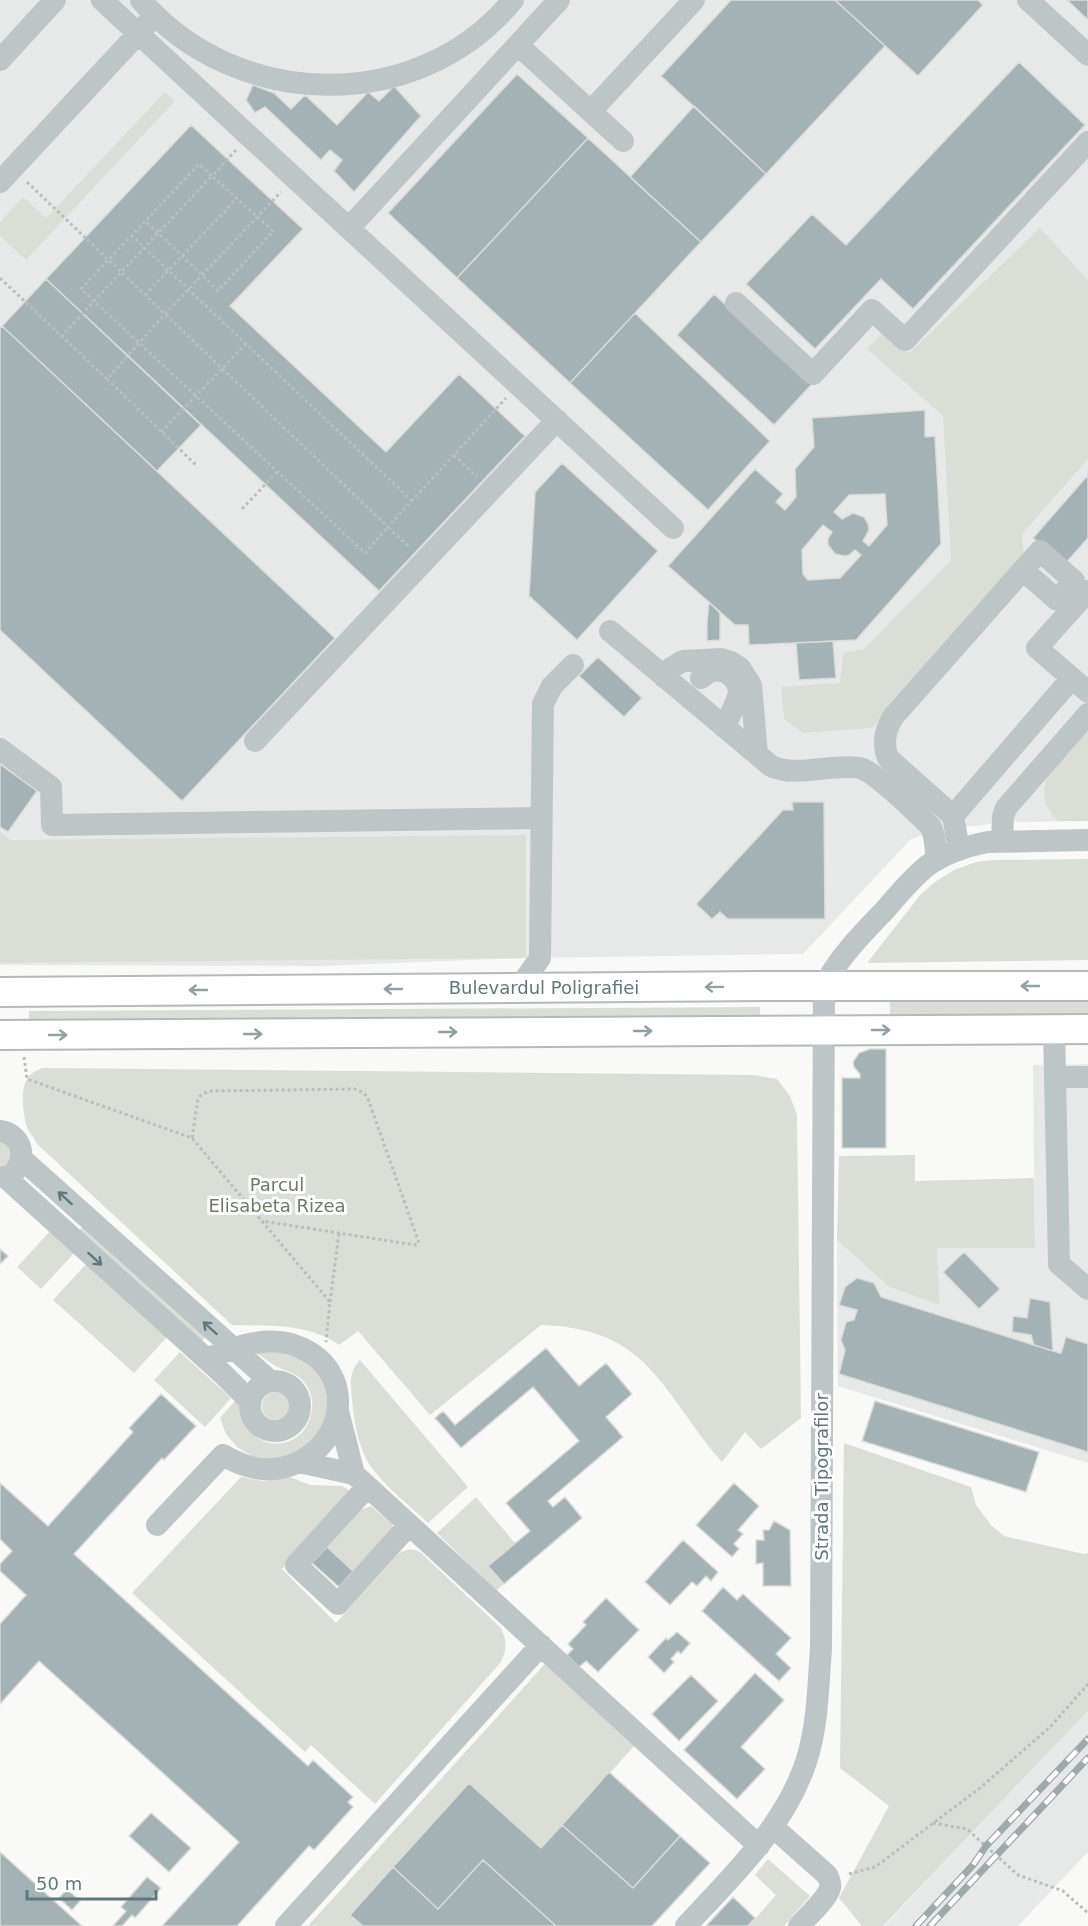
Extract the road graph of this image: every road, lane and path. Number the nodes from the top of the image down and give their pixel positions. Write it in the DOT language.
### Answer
graph roads {
  1 [pos="55,0"];
  2 [pos="102,0"];
  3 [pos="513,0"];
  4 [pos="559,0"];
  5 [pos="694,0"];
  6 [pos="1028,0"];
  7 [pos="148,8"];
  8 [pos="138,33"];
  9 [pos="518,45"];
  10 [pos="1088,55"];
  11 [pos="0,60"];
  12 [pos="591,111"];
  13 [pos="249,136"];
  14 [pos="623,141"];
  15 [pos="1088,142"];
  16 [pos="7,175"];
  17 [pos="212,176"];
  18 [pos="294,178"];
  19 [pos="237,198"];
  20 [pos="257,217"];
  21 [pos="145,221"];
  22 [pos="349,228"];
  23 [pos="158,233"];
  24 [pos="131,235"];
  25 [pos="144,248"];
  26 [pos="181,257"];
  27 [pos="108,260"];
  28 [pos="168,270"];
  29 [pos="121,272"];
  30 [pos="202,276"];
  31 [pos="0,278"];
  32 [pos="189,290"];
  33 [pos="145,294"];
  34 [pos="94,301"];
  35 [pos="736,303"];
  36 [pos="165,314"];
  37 [pos="61,336"];
  38 [pos="139,343"];
  39 [pos="246,344"];
  40 [pos="222,368"];
  41 [pos="106,379"];
  42 [pos="518,384"];
  43 [pos="195,395"];
  44 [pos="557,420"];
  45 [pos="161,432"];
  46 [pos="454,455"];
  47 [pos="195,465"];
  48 [pos="277,472"];
  49 [pos="491,490"];
  50 [pos="412,501"];
  51 [pos="242,509"];
  52 [pos="388,527"];
  53 [pos="673,528"];
  54 [pos="424,561"];
  55 [pos="1023,570"];
  56 [pos="1083,605"];
  57 [pos="610,631"];
  58 [pos="573,665"];
  59 [pos="664,676"];
  60 [pos="701,678"];
  61 [pos="1080,685"];
  62 [pos="1088,714"];
  63 [pos="724,727"];
  64 [pos="255,741"];
  65 [pos="0,749"];
  66 [pos="758,754"];
  67 [pos="953,816"];
  68 [pos="542,818"];
  69 [pos="1088,840"];
  70 [pos="1002,841"];
  71 [pos="959,850"];
  72 [pos="937,860"];
  73 [pos="540,957"];
  74 [pos="824,986"];
  75 [pos="1088,986"];
  76 [pos="518,988"];
  77 [pos="564,988"];
  78 [pos="0,992"];
  79 [pos="1054,1029"];
  80 [pos="1088,1029"];
  81 [pos="823,1030"];
  82 [pos="0,1035"];
  83 [pos="24,1056"];
  84 [pos="1055,1077"];
  85 [pos="1088,1077"];
  86 [pos="0,1131"];
  87 [pos="192,1138"];
  88 [pos="22,1159"];
  89 [pos="3,1178"];
  90 [pos="262,1221"];
  91 [pos="339,1233"];
  92 [pos="1088,1289"];
  93 [pos="330,1302"];
  94 [pos="232,1348"];
  95 [pos="206,1359"];
  96 [pos="323,1363"];
  97 [pos="270,1381"];
  98 [pos="250,1401"];
  99 [pos="338,1411"];
  100 [pos="299,1462"];
  101 [pos="361,1480"];
  102 [pos="409,1525"];
  103 [pos="157,1526"];
  104 [pos="541,1646"];
  105 [pos="1088,1684"];
  106 [pos="933,1823"];
  107 [pos="773,1827"];
  108 [pos="759,1846"];
  109 [pos="830,1880"];
  110 [pos="1088,1913"];
  111 [pos="286,1926"];
  112 [pos="686,1926"];
  113 [pos="799,1926"];
  1 -- 11 [label="street"];
  2 -- 8 [label="street"];
  3 -- 7 [label="street"];
  4 -- 9 [label="street"];
  5 -- 12 [label="street"];
  6 -- 10 [label="street"];
  7 -- 8 [label="street"];
  8 -- 13 [label="street"];
  8 -- 16 [label="street"];
  9 -- 12 [label="street"];
  9 -- 22 [label="street"];
  12 -- 14 [label="street"];
  13 -- 17 [label="path"];
  13 -- 18 [label="street"];
  15 -- 35 [label="street"];
  16 -- 27 [label="path"];
  17 -- 19 [label="path"];
  17 -- 21 [label="path"];
  17 -- 23 [label="path"];
  18 -- 20 [label="path"];
  18 -- 22 [label="street"];
  19 -- 20 [label="path"];
  19 -- 26 [label="path"];
  20 -- 30 [label="path"];
  20 -- 30 [label="path"];
  21 -- 23 [label="path"];
  21 -- 24 [label="path"];
  22 -- 42 [label="street"];
  23 -- 25 [label="path"];
  23 -- 26 [label="path"];
  24 -- 25 [label="path"];
  24 -- 27 [label="path"];
  25 -- 28 [label="path"];
  25 -- 29 [label="path"];
  26 -- 28 [label="path"];
  26 -- 30 [label="path"];
  27 -- 29 [label="path"];
  27 -- 34 [label="path"];
  28 -- 32 [label="path"];
  28 -- 33 [label="path"];
  29 -- 33 [label="path"];
  29 -- 34 [label="path"];
  30 -- 32 [label="path"];
  31 -- 37 [label="path"];
  32 -- 36 [label="path"];
  32 -- 39 [label="path"];
  33 -- 36 [label="path"];
  34 -- 37 [label="path"];
  34 -- 38 [label="path"];
  36 -- 38 [label="path"];
  36 -- 40 [label="path"];
  37 -- 41 [label="path"];
  38 -- 41 [label="path"];
  38 -- 43 [label="path"];
  39 -- 40 [label="path"];
  39 -- 50 [label="path"];
  40 -- 43 [label="path"];
  40 -- 52 [label="path"];
  41 -- 45 [label="path"];
  42 -- 44 [label="street"];
  42 -- 46 [label="path"];
  43 -- 45 [label="path"];
  43 -- 48 [label="path"];
  44 -- 49 [label="street"];
  44 -- 53 [label="street"];
  45 -- 47 [label="path"];
  46 -- 49 [label="path"];
  46 -- 50 [label="path"];
  48 -- 51 [label="path"];
  48 -- 52 [label="path"];
  49 -- 54 [label="street"];
  50 -- 52 [label="path"];
  52 -- 54 [label="path"];
  54 -- 64 [label="street"];
  55 -- 67 [label="street"];
  56 -- 61 [label="street"];
  57 -- 59 [label="street"];
  58 -- 68 [label="street"];
  59 -- 63 [label="street"];
  59 -- 66 [label="street"];
  60 -- 63 [label="street"];
  61 -- 67 [label="street"];
  62 -- 70 [label="street"];
  63 -- 66 [label="street"];
  65 -- 68 [label="street"];
  66 -- 72 [label="street"];
  67 -- 71 [label="street"];
  68 -- 73 [label="street"];
  69 -- 70 [label="street"];
  70 -- 71 [label="street"];
  71 -- 72 [label="street"];
  72 -- 74 [label="street"];
  73 -- 76 [label="street"];
  73 -- 77 [label="street"];
  75 -- 74 [label="main road, Bulevardul Poligrafiei, one-way"];
  74 -- 77 [label="main road, Bulevardul Poligrafiei, one-way"];
  74 -- 81 [label="street, Strada Tipografilor"];
  76 -- 77 [label="main road, Bulevardul Poligrafiei"];
  76 -- 78 [label="main road, Bulevardul Poligrafiei, one-way"];
  79 -- 80 [label="main road"];
  81 -- 79 [label="main road, one-way"];
  79 -- 84 [label="street"];
  82 -- 81 [label="main road, one-way"];
  81 -- 107 [label="street, Strada Tipografilor"];
  83 -- 87 [label="path"];
  84 -- 85 [label="street"];
  84 -- 92 [label="street"];
  86 -- 88 [label="street"];
  87 -- 90 [label="path"];
  87 -- 91 [label="path"];
  88 -- 89 [label="street"];
  94 -- 88 [label="street, one-way"];
  89 -- 95 [label="street, one-way"];
  90 -- 91 [label="path"];
  90 -- 93 [label="path"];
  91 -- 93 [label="path"];
  93 -- 96 [label="path"];
  94 -- 95 [label="street"];
  94 -- 96 [label="street"];
  94 -- 97 [label="street"];
  95 -- 98 [label="street"];
  96 -- 99 [label="street"];
  97 -- 98 [label="street"];
  97 -- 98 [label="street"];
  99 -- 100 [label="street"];
  99 -- 101 [label="street"];
  100 -- 101 [label="street"];
  100 -- 103 [label="street"];
  101 -- 102 [label="street"];
  101 -- 102 [label="street"];
  102 -- 104 [label="street"];
  104 -- 108 [label="street"];
  104 -- 111 [label="street"];
  105 -- 106 [label="path"];
  106 -- 109 [label="path"];
  106 -- 110 [label="path"];
  107 -- 108 [label="street, Strada Tipografilor"];
  107 -- 109 [label="street"];
  108 -- 112 [label="street, Strada Tipografilor"];
  109 -- 113 [label="street"];
}
